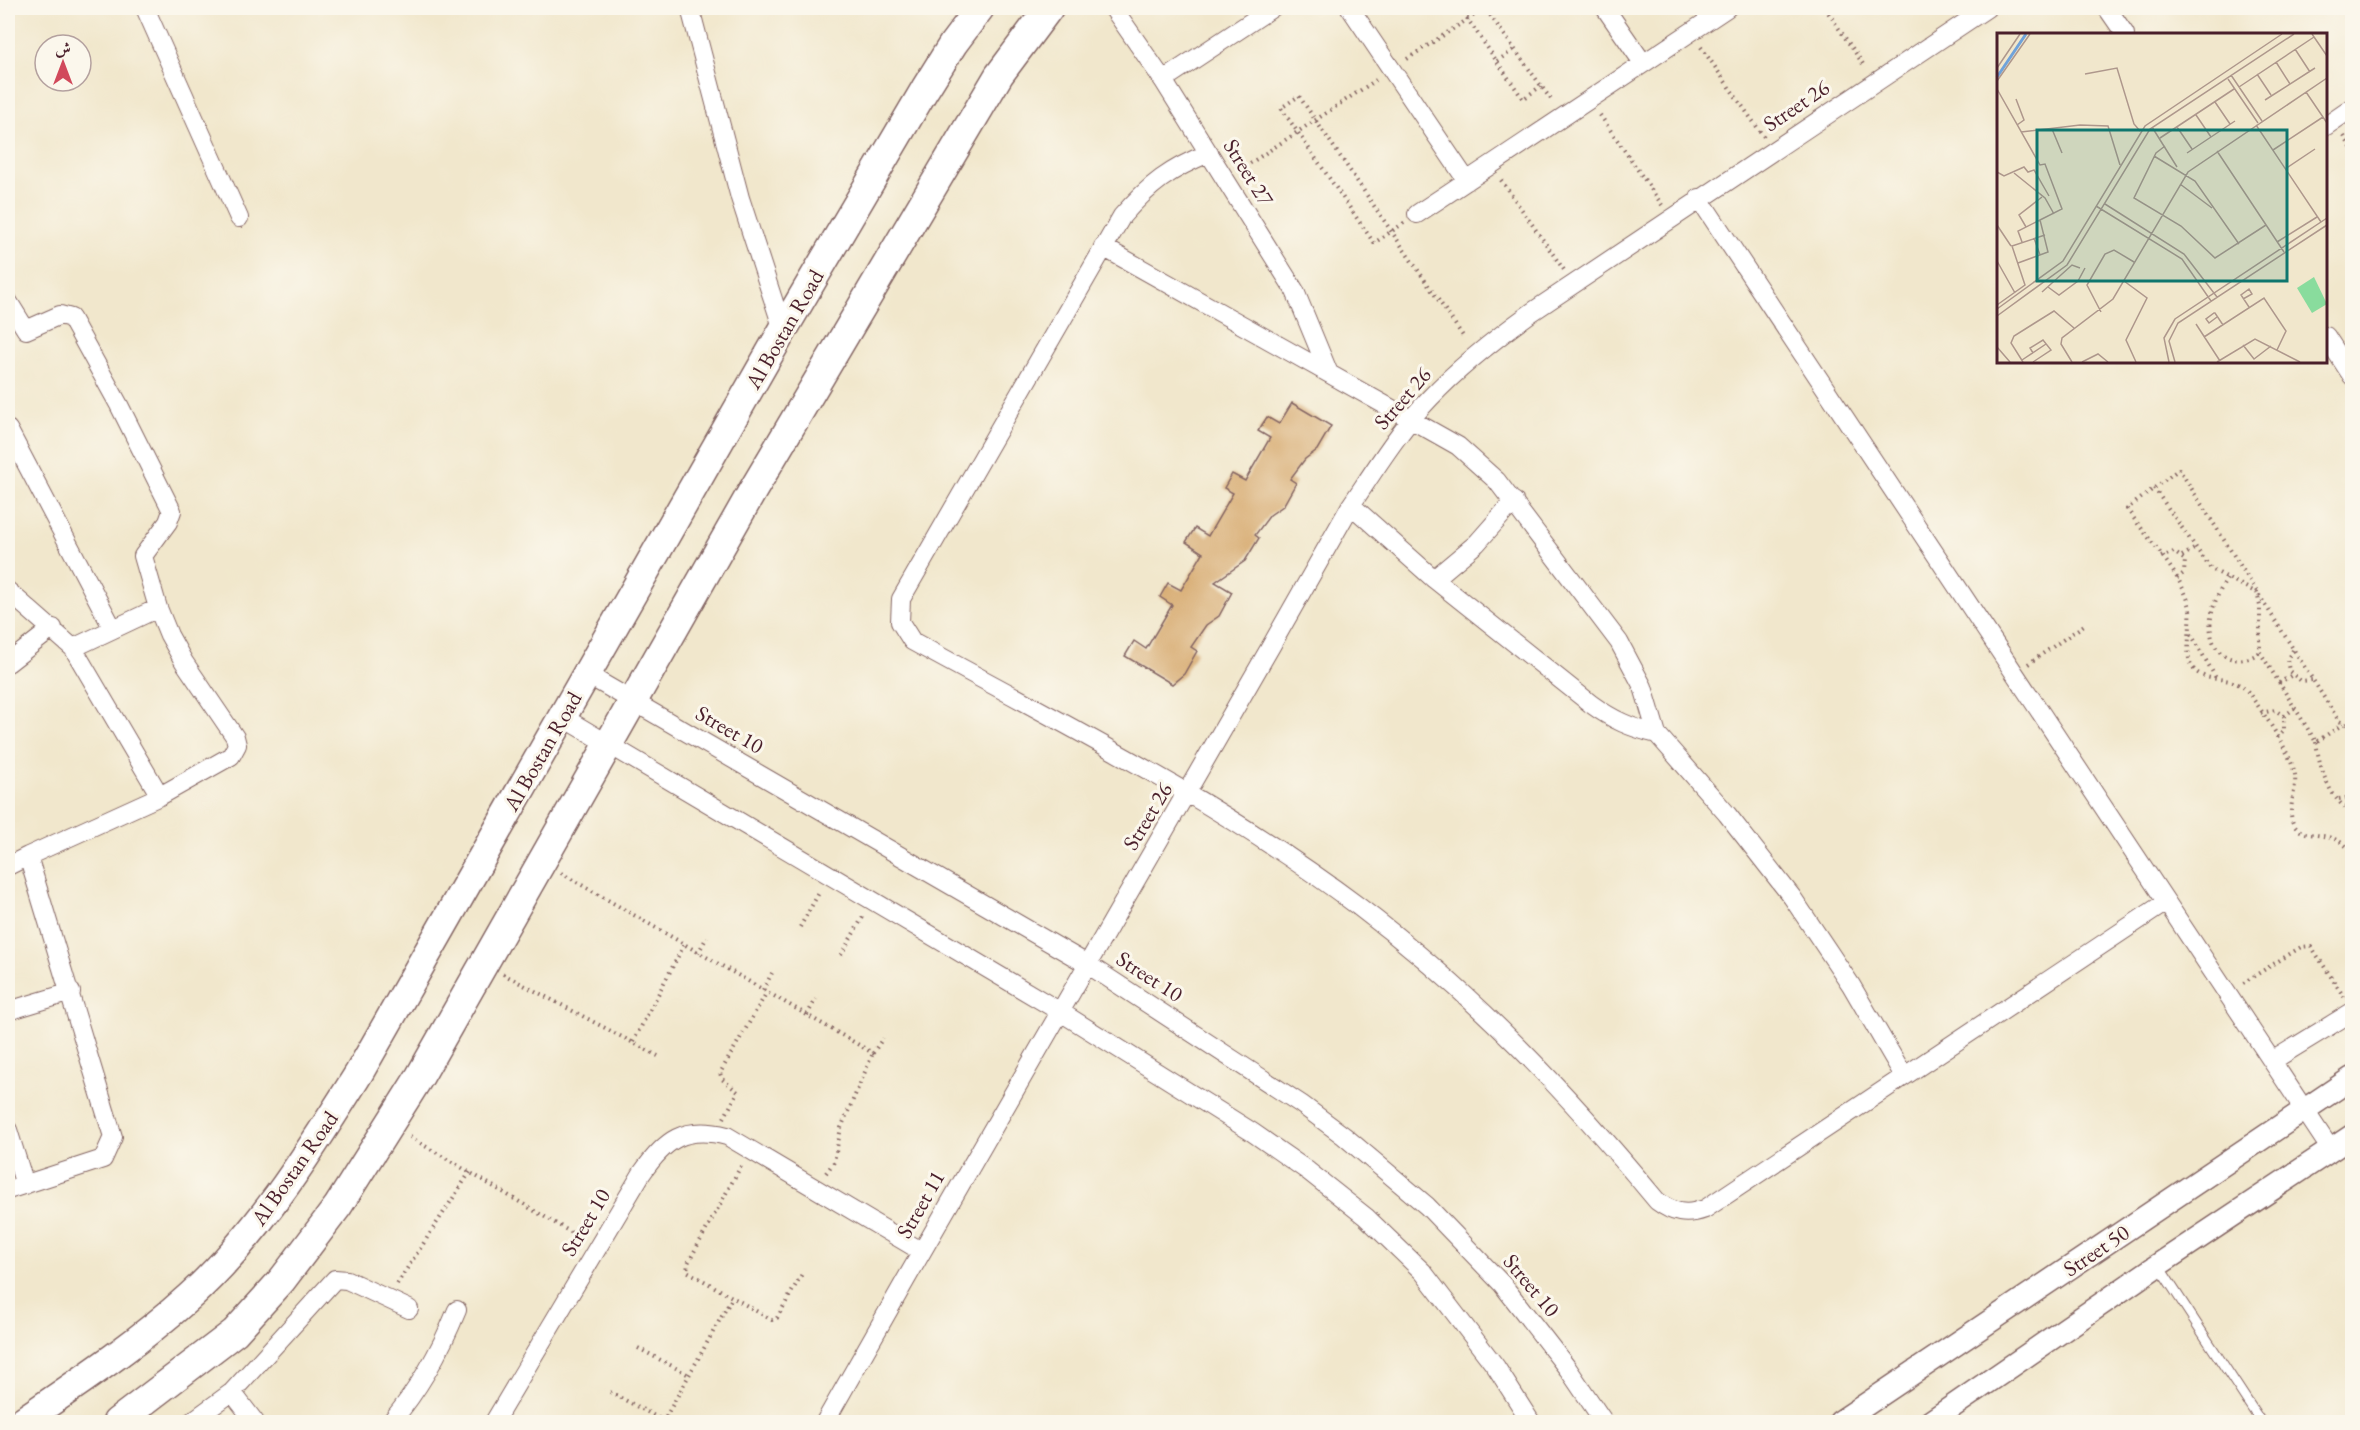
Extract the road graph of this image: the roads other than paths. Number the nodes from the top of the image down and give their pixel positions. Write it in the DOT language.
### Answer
graph roads {
  1 [pos="145,8"];
  2 [pos="690,8"];
  3 [pos="1049,8"];
  4 [pos="1113,8"];
  5 [pos="1272,8"];
  6 [pos="1350,8"];
  7 [pos="1605,8"];
  8 [pos="1727,8"];
  9 [pos="1987,8"];
  10 [pos="2107,8"];
  11 [pos="976,9"];
  12 [pos="2124,33"];
  13 [pos="1643,63"];
  14 [pos="1162,80"];
  15 [pos="2352,108"];
  16 [pos="2327,125"];
  17 [pos="1209,153"];
  18 [pos="1467,181"];
  19 [pos="1699,198"];
  20 [pos="1418,214"];
  21 [pos="239,218"];
  22 [pos="1103,247"];
  23 [pos="8,301"];
  24 [pos="783,330"];
  25 [pos="2327,339"];
  26 [pos="1328,371"];
  27 [pos="2351,371"];
  28 [pos="1413,420"];
  29 [pos="8,429"];
  30 [pos="1514,501"];
  31 [pos="1351,505"];
  32 [pos="1434,579"];
  33 [pos="8,591"];
  34 [pos="158,608"];
  35 [pos="52,628"];
  36 [pos="113,629"];
  37 [pos="73,648"];
  38 [pos="8,663"];
  39 [pos="586,674"];
  40 [pos="634,702"];
  41 [pos="561,716"];
  42 [pos="1657,734"];
  43 [pos="610,745"];
  44 [pos="1188,794"];
  45 [pos="160,796"];
  46 [pos="28,856"];
  47 [pos="8,866"];
  48 [pos="2166,902"];
  49 [pos="1087,964"];
  50 [pos="71,992"];
  51 [pos="2349,1006"];
  52 [pos="8,1011"];
  53 [pos="1059,1011"];
  54 [pos="2272,1061"];
  55 [pos="1905,1076"];
  56 [pos="2352,1078"];
  57 [pos="2304,1109"];
  58 [pos="8,1130"];
  59 [pos="2352,1136"];
  60 [pos="2331,1150"];
  61 [pos="16,1187"];
  62 [pos="921,1251"];
  63 [pos="2158,1265"];
  64 [pos="409,1309"];
  65 [pos="457,1310"];
  66 [pos="232,1392"];
  67 [pos="2259,1419"];
  68 [pos="21,1422"];
  69 [pos="117,1422"];
  70 [pos="191,1422"];
  71 [pos="255,1422"];
  72 [pos="391,1422"];
  73 [pos="494,1422"];
  74 [pos="825,1422"];
  75 [pos="1531,1422"];
  76 [pos="1604,1422"];
  77 [pos="1840,1422"];
  78 [pos="1930,1422"];
  1 -- 21 [label="street"];
  2 -- 24 [label="street"];
  3 -- 40 [label="main road"];
  4 -- 14 [label="street, Street 27"];
  5 -- 14 [label="street"];
  6 -- 18 [label="street"];
  7 -- 13 [label="street"];
  8 -- 13 [label="street"];
  9 -- 19 [label="street, Street 26"];
  10 -- 12 [label="street"];
  11 -- 24 [label="main road, Al Bostan Road"];
  13 -- 18 [label="street"];
  14 -- 17 [label="street, Street 27"];
  15 -- 16 [label="street"];
  17 -- 22 [label="street"];
  17 -- 26 [label="street, Street 27"];
  18 -- 20 [label="street"];
  19 -- 28 [label="street, Street 26"];
  19 -- 48 [label="street"];
  22 -- 26 [label="street"];
  22 -- 44 [label="street"];
  23 -- 34 [label="street"];
  24 -- 39 [label="main road, Al Bostan Road"];
  25 -- 27 [label="street"];
  26 -- 28 [label="street"];
  28 -- 30 [label="street"];
  28 -- 31 [label="street, Street 26"];
  29 -- 36 [label="street"];
  30 -- 32 [label="street"];
  30 -- 42 [label="street"];
  31 -- 32 [label="street"];
  31 -- 44 [label="street, Street 26"];
  32 -- 42 [label="street"];
  33 -- 35 [label="street"];
  34 -- 36 [label="street"];
  34 -- 45 [label="street"];
  35 -- 37 [label="street"];
  35 -- 38 [label="street"];
  36 -- 37 [label="street"];
  37 -- 45 [label="street"];
  39 -- 40 [label="street, Street 10"];
  39 -- 41 [label="main road, Al Bostan Road"];
  40 -- 43 [label="main road"];
  40 -- 49 [label="street, Street 10"];
  41 -- 43 [label="street"];
  41 -- 68 [label="main road, Al Bostan Road"];
  42 -- 55 [label="street"];
  43 -- 53 [label="street"];
  43 -- 69 [label="main road"];
  44 -- 49 [label="street, Street 26"];
  44 -- 55 [label="street"];
  45 -- 46 [label="street"];
  46 -- 47 [label="street"];
  46 -- 50 [label="street"];
  48 -- 54 [label="street"];
  48 -- 55 [label="street"];
  49 -- 53 [label="street, Street 26"];
  49 -- 76 [label="street, Street 10"];
  50 -- 52 [label="street"];
  50 -- 61 [label="street"];
  51 -- 54 [label="street"];
  53 -- 62 [label="street, Street 11"];
  53 -- 75 [label="street"];
  54 -- 57 [label="street"];
  56 -- 57 [label="street, Street 50"];
  57 -- 60 [label="street"];
  57 -- 77 [label="street, Street 50"];
  58 -- 61 [label="street"];
  59 -- 60 [label="street"];
  60 -- 63 [label="street"];
  62 -- 73 [label="street, Street 10"];
  62 -- 74 [label="street, Street 11"];
  63 -- 67 [label="lane"];
  63 -- 78 [label="street"];
  64 -- 66 [label="street"];
  65 -- 72 [label="street"];
  66 -- 70 [label="street"];
  66 -- 71 [label="street"];
}
